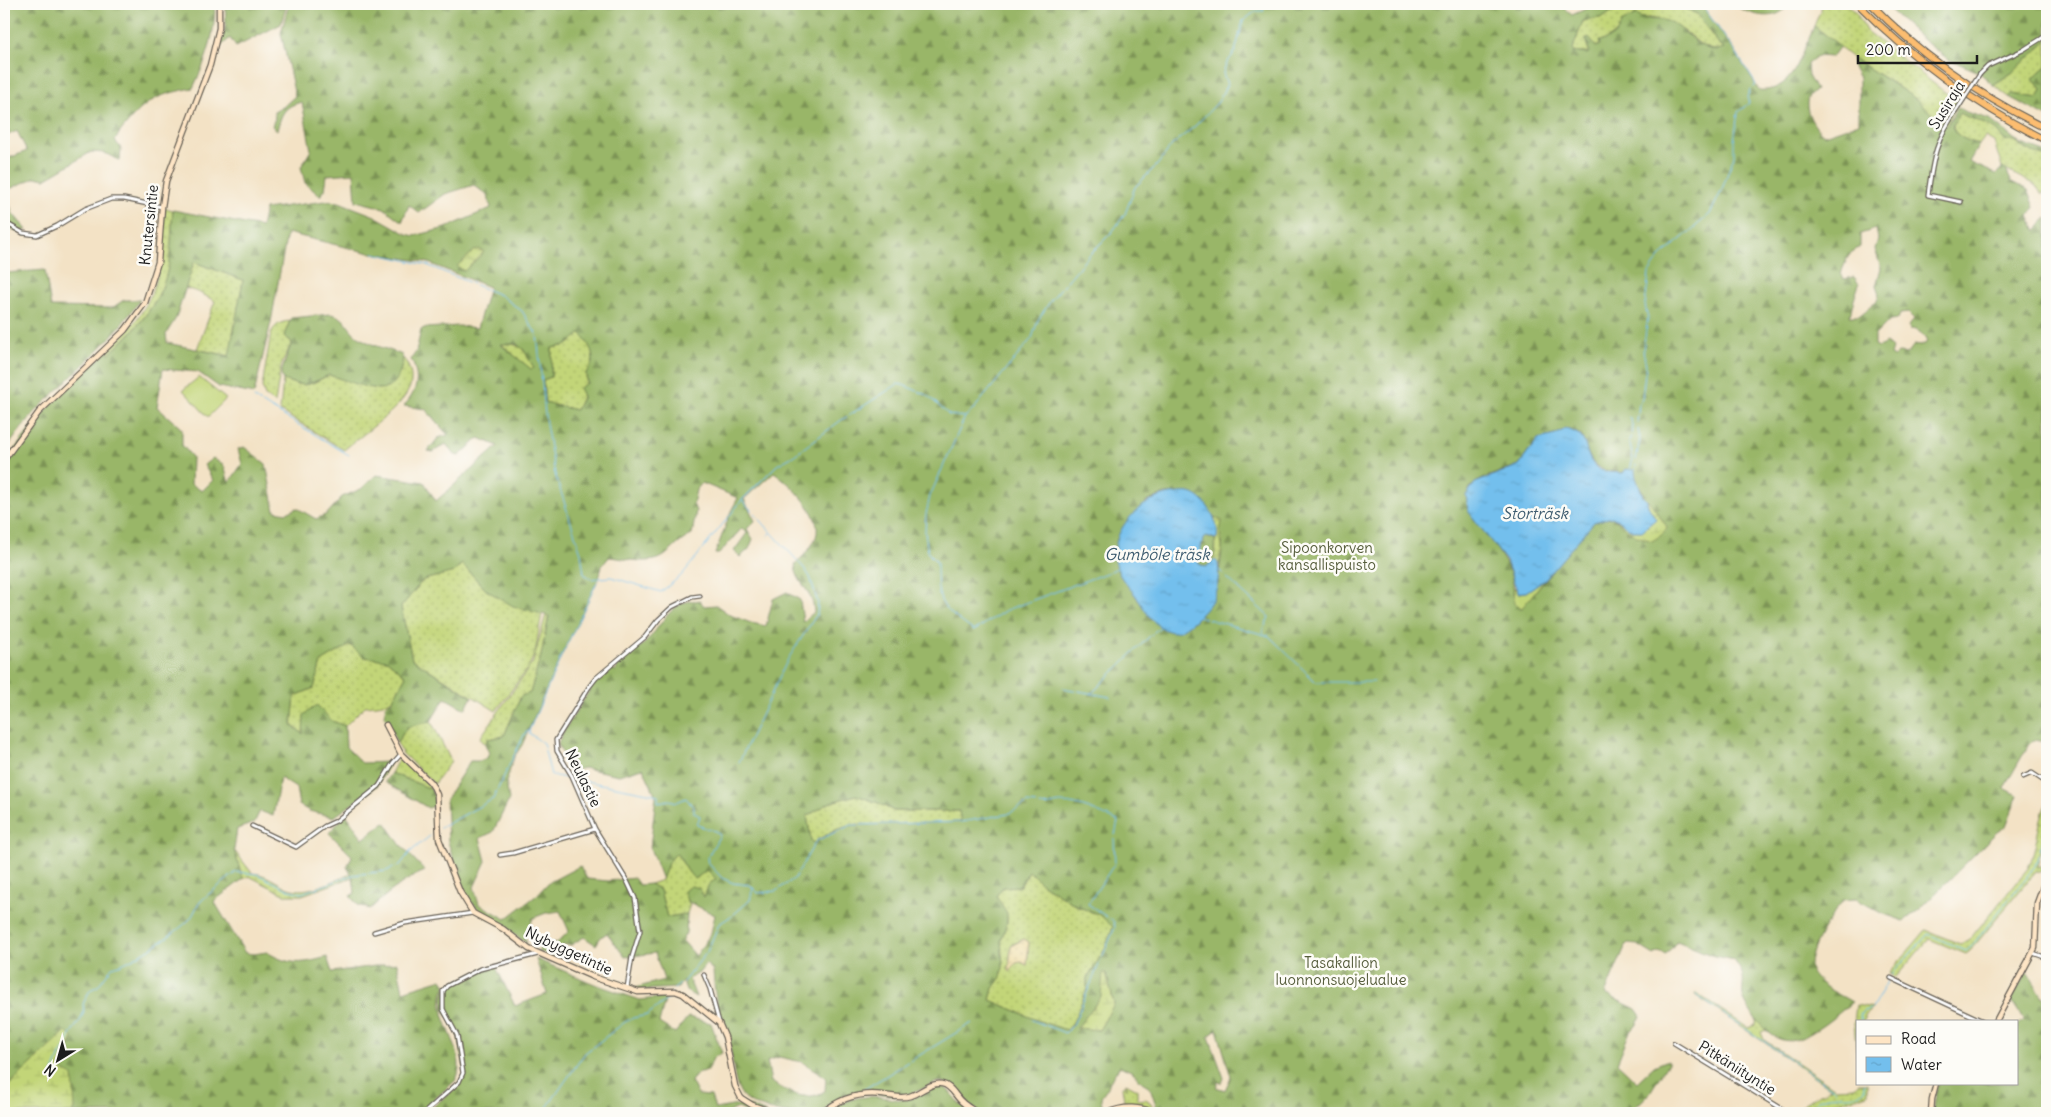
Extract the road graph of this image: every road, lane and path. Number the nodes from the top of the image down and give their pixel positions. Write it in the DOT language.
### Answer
graph roads {
  1 [pos="219,4"];
  2 [pos="1858,4"];
  3 [pos="1871,4"];
  4 [pos="2047,35"];
  5 [pos="2047,130"];
  6 [pos="2047,141"];
  7 [pos="1960,202"];
  8 [pos="162,207"];
  9 [pos="4,222"];
  10 [pos="4,460"];
  11 [pos="700,596"];
  12 [pos="386,725"];
  13 [pos="401,754"];
  14 [pos="2023,777"];
  15 [pos="2047,783"];
  16 [pos="252,826"];
  17 [pos="595,829"];
  18 [pos="500,854"];
  19 [pos="2047,876"];
  20 [pos="473,913"];
  21 [pos="374,932"];
  22 [pos="2033,953"];
  23 [pos="538,954"];
  24 [pos="2047,958"];
  25 [pos="704,975"];
  26 [pos="1891,978"];
  27 [pos="626,989"];
  28 [pos="1981,1020"];
  29 [pos="1997,1020"];
  30 [pos="719,1023"];
  31 [pos="1674,1043"];
  32 [pos="1936,1084"];
  33 [pos="424,1113"];
  34 [pos="775,1113"];
  35 [pos="822,1113"];
  36 [pos="977,1113"];
  37 [pos="1107,1113"];
  38 [pos="1157,1113"];
  39 [pos="1788,1113"];
  40 [pos="1931,1113"];
  1 -- 8 [label="street, Knutersintie"];
  2 -- 6 [label="highway"];
  3 -- 5 [label="highway"];
  4 -- 7 [label="street, Susiraja, bridge"];
  8 -- 9 [label="street"];
  8 -- 10 [label="street, Knutersintie"];
  11 -- 17 [label="street, Neulastie"];
  12 -- 13 [label="street, Nybyggetintie"];
  13 -- 16 [label="street"];
  13 -- 20 [label="street, Nybyggetintie"];
  14 -- 15 [label="street"];
  17 -- 18 [label="street"];
  17 -- 27 [label="street, Neulastie"];
  19 -- 22 [label="street"];
  20 -- 21 [label="street"];
  20 -- 23 [label="street, Nybyggetintie"];
  22 -- 24 [label="street"];
  22 -- 29 [label="street"];
  23 -- 27 [label="street, Nybyggetintie"];
  23 -- 33 [label="street"];
  25 -- 30 [label="street"];
  26 -- 28 [label="street"];
  27 -- 30 [label="street, Nybyggetintie"];
  30 -- 34 [label="street"];
  31 -- 39 [label="street, Pitkäniityntie"];
  32 -- 40 [label="street"];
  35 -- 36 [label="street"];
  37 -- 38 [label="street"];
}
